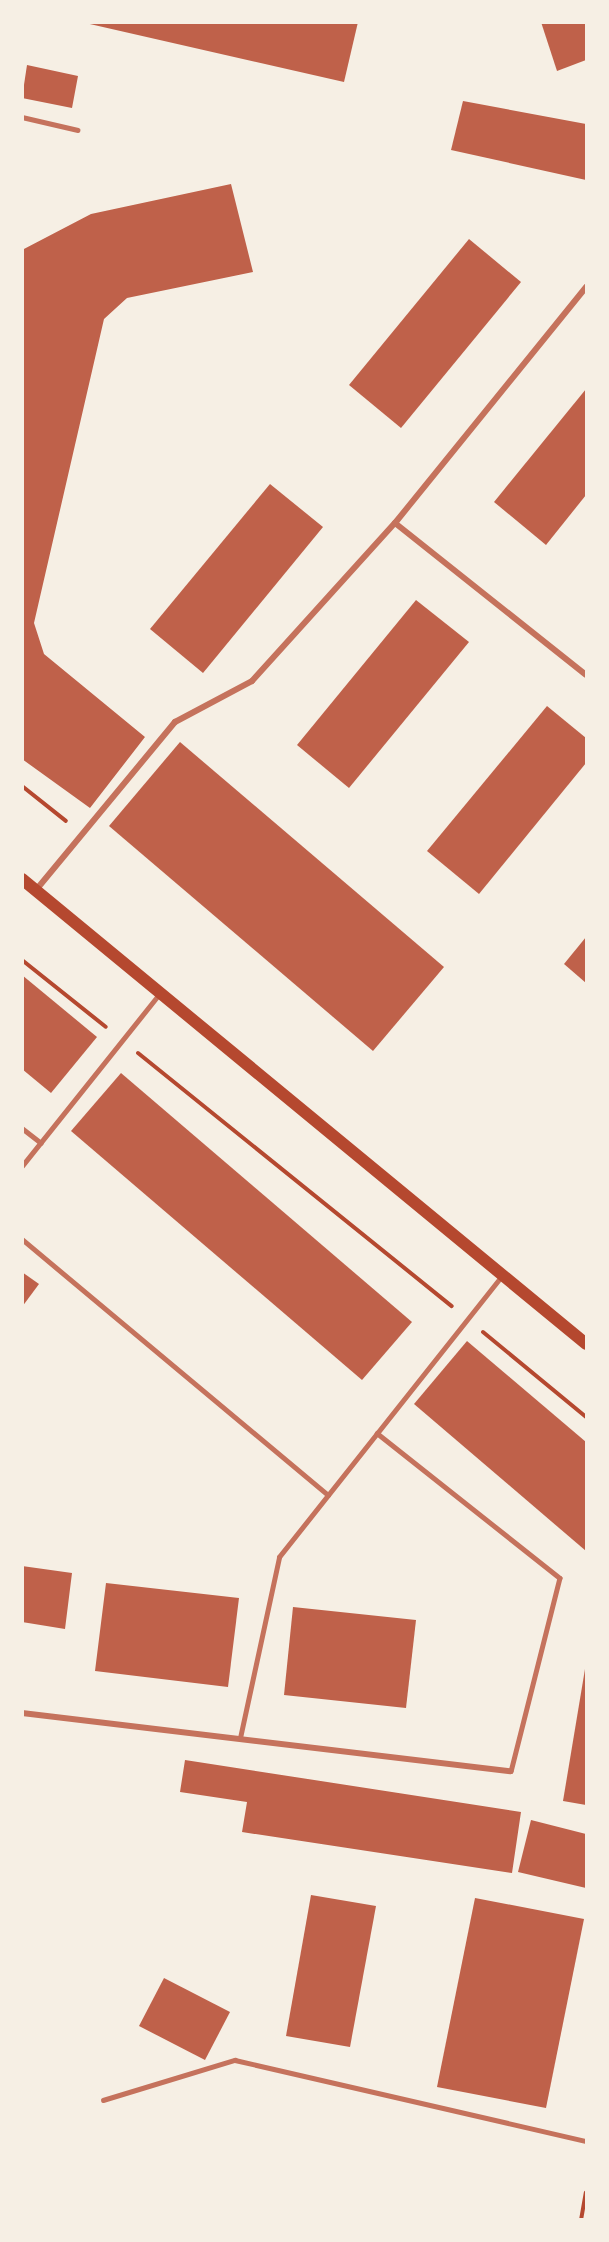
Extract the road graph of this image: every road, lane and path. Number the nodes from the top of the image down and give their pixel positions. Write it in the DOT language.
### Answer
graph roads {
  1 [pos="22,117"];
  2 [pos="78,130"];
  3 [pos="586,287"];
  4 [pos="395,523"];
  5 [pos="586,675"];
  6 [pos="22,786"];
  7 [pos="82,834"];
  8 [pos="22,879"];
  9 [pos="36,890"];
  10 [pos="22,960"];
  11 [pos="160,993"];
  12 [pos="123,1041"];
  13 [pos="22,1128"];
  14 [pos="41,1143"];
  15 [pos="22,1166"];
  16 [pos="22,1239"];
  17 [pos="502,1275"];
  18 [pos="468,1319"];
  19 [pos="586,1344"];
  20 [pos="586,1418"];
  21 [pos="377,1433"];
  22 [pos="328,1495"];
  23 [pos="22,1713"];
  24 [pos="240,1738"];
  25 [pos="511,1771"];
  26 [pos="103,2100"];
  27 [pos="586,2141"];
  28 [pos="586,2192"];
  29 [pos="581,2220"];
  1 -- 2 [label="lane"];
  3 -- 4 [label="street"];
  4 -- 5 [label="street"];
  4 -- 7 [label="street"];
  6 -- 7 [label="path"];
  7 -- 9 [label="street"];
  8 -- 9 [label="main road"];
  9 -- 11 [label="main road"];
  10 -- 12 [label="path"];
  11 -- 12 [label="lane"];
  11 -- 17 [label="main road"];
  12 -- 14 [label="lane"];
  12 -- 18 [label="path"];
  13 -- 14 [label="lane"];
  14 -- 15 [label="lane"];
  16 -- 22 [label="lane"];
  17 -- 18 [label="lane"];
  17 -- 19 [label="main road"];
  18 -- 20 [label="path"];
  18 -- 21 [label="lane"];
  21 -- 22 [label="lane"];
  21 -- 25 [label="lane"];
  22 -- 24 [label="lane"];
  23 -- 24 [label="street"];
  24 -- 25 [label="street"];
  26 -- 27 [label="lane"];
  28 -- 29 [label="path"];
}
